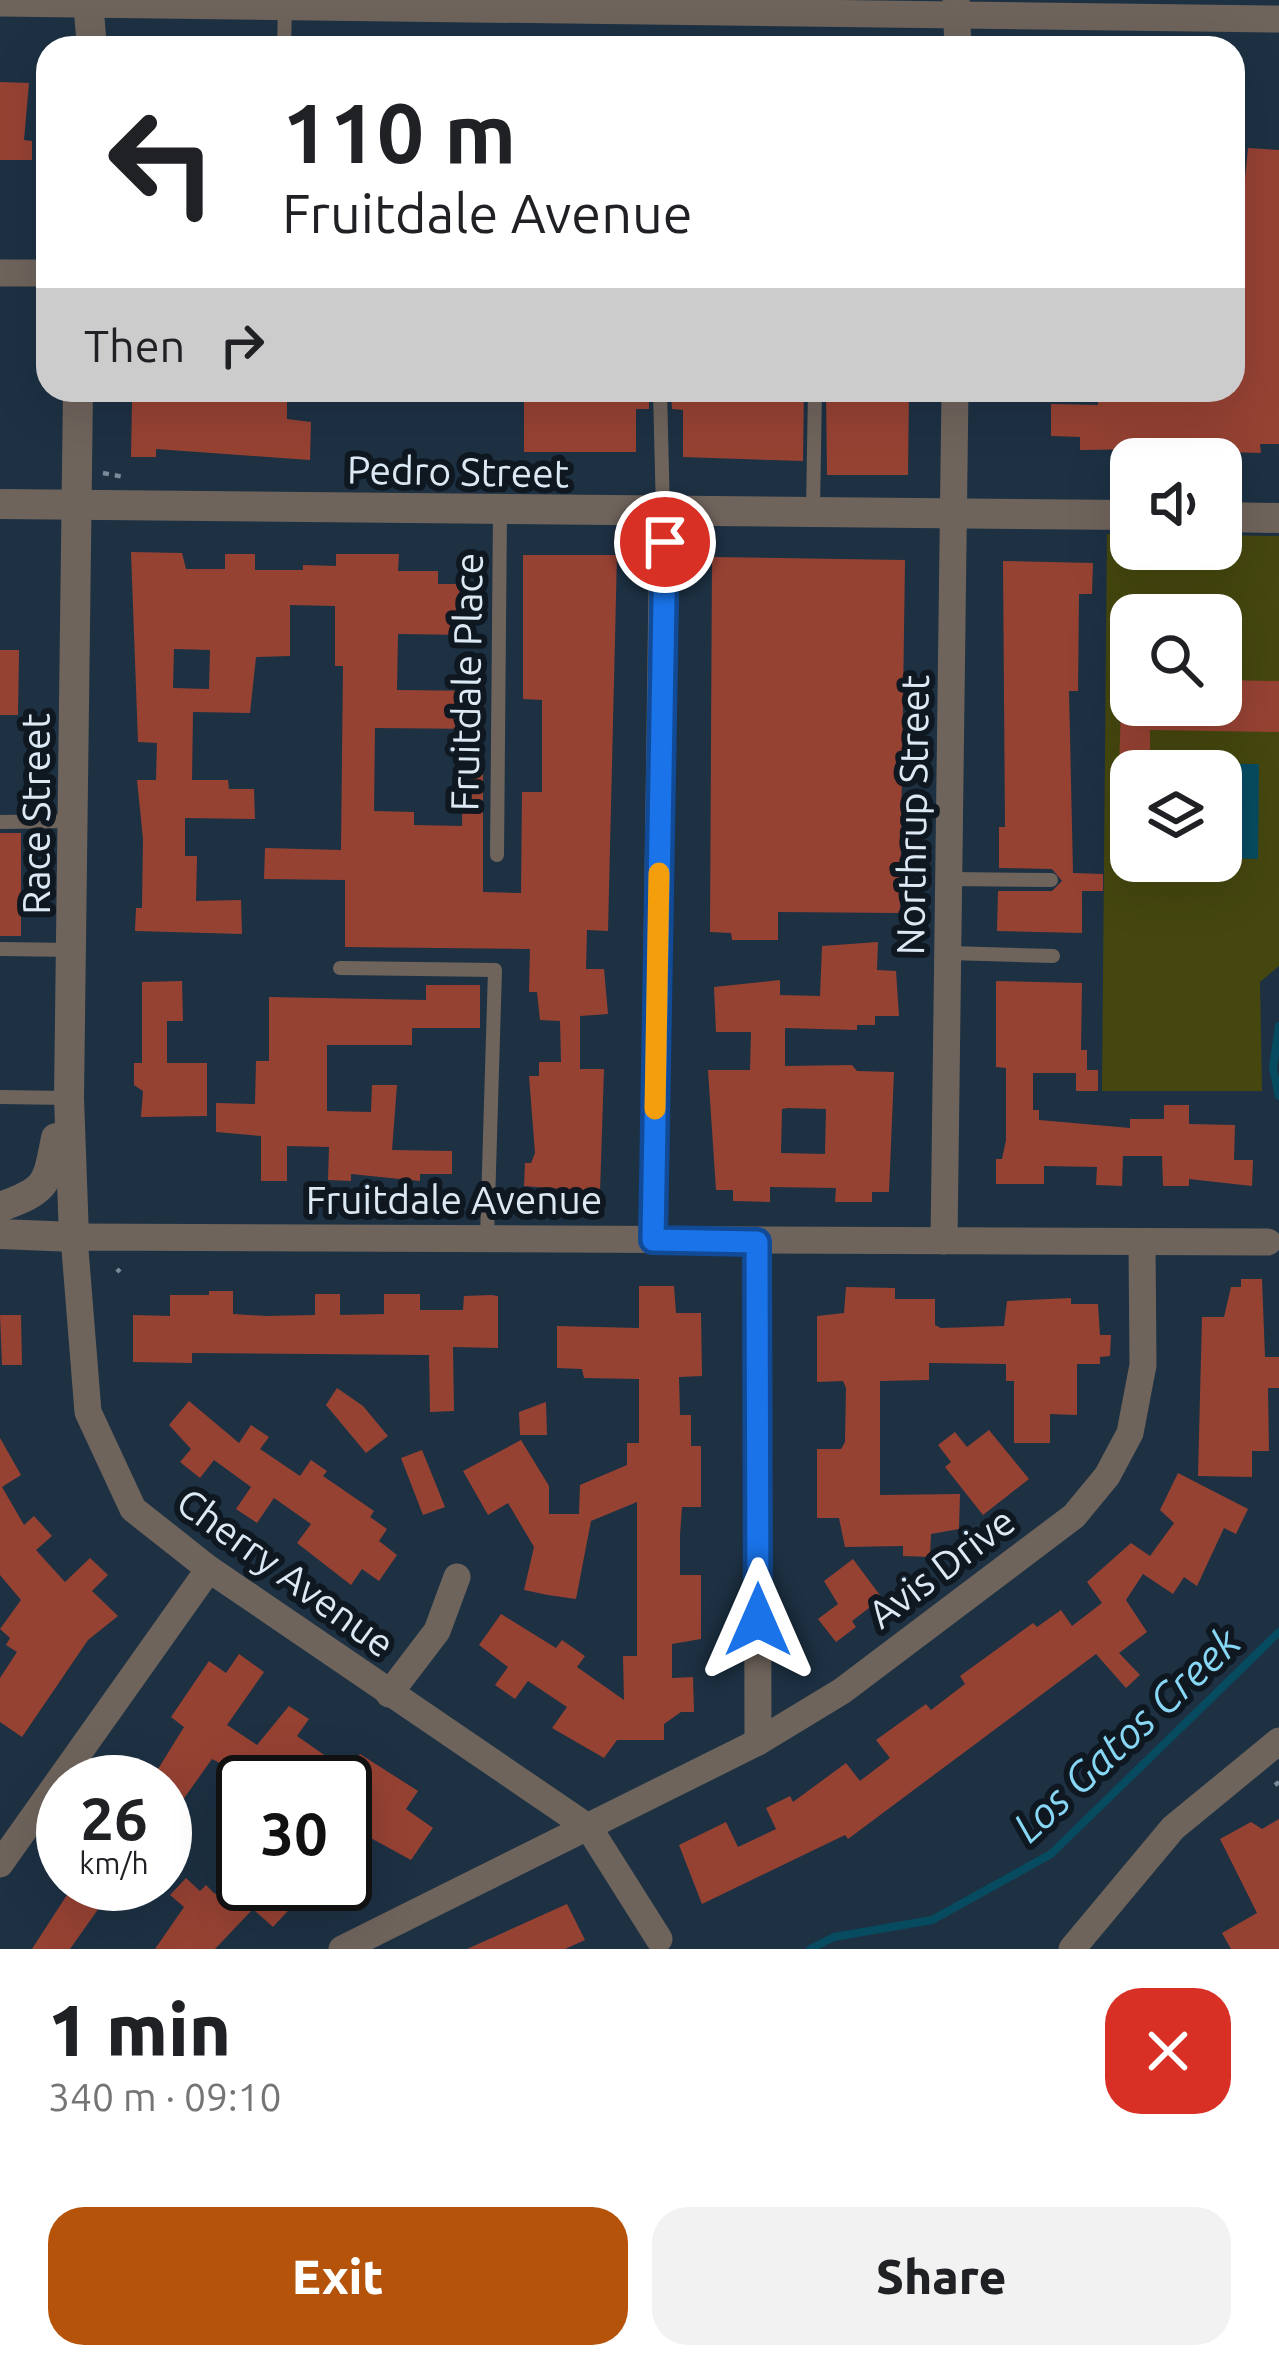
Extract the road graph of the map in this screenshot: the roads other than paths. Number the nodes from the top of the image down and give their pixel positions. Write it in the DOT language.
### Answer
graph roads {
  1 [pos="88,2"];
  2 [pos="0,4"];
  3 [pos="284,7"];
  4 [pos="956,7"];
  5 [pos="1112,8"];
  6 [pos="1279,19"];
  7 [pos="91,36"];
  8 [pos="284,36"];
  9 [pos="0,273"];
  10 [pos="36,274"];
  11 [pos="78,402"];
  12 [pos="660,402"];
  13 [pos="815,402"];
  14 [pos="955,402"];
  15 [pos="0,504"];
  16 [pos="76,504"];
  17 [pos="500,510"];
  18 [pos="814,511"];
  19 [pos="953,512"];
  20 [pos="663,513"];
  21 [pos="1110,515"];
  22 [pos="1242,517"];
  23 [pos="1279,518"];
  24 [pos="74,820"];
  25 [pos="0,821"];
  26 [pos="497,855"];
  27 [pos="950,879"];
  28 [pos="1051,880"];
  29 [pos="0,949"];
  30 [pos="73,950"];
  31 [pos="950,953"];
  32 [pos="1052,956"];
  33 [pos="340,968"];
  34 [pos="0,1097"];
  35 [pos="69,1098"];
  36 [pos="0,1207"];
  37 [pos="0,1234"];
  38 [pos="74,1237"];
  39 [pos="488,1237"];
  40 [pos="653,1240"];
  41 [pos="944,1241"];
  42 [pos="757,1242"];
  43 [pos="1142,1242"];
  44 [pos="1268,1242"];
  45 [pos="209,1569"];
  46 [pos="457,1577"];
  47 [pos="389,1694"];
  48 [pos="1279,1741"];
  49 [pos="758,1742"];
  50 [pos="11,1824"];
  51 [pos="589,1828"];
  52 [pos="0,1864"];
  53 [pos="659,1939"];
  54 [pos="342,1949"];
  55 [pos="1072,1949"];
  1 -- 2 [label="street"];
  1 -- 3 [label="street"];
  1 -- 7 [label="street"];
  3 -- 4 [label="street"];
  3 -- 8 [label="lane"];
  4 -- 5 [label="street"];
  5 -- 6 [label="street"];
  9 -- 10 [label="street"];
  11 -- 16 [label="street, Race Street"];
  12 -- 20 [label="lane"];
  13 -- 18 [label="lane"];
  14 -- 19 [label="street, Northrup Street"];
  15 -- 16 [label="street, Pedro Street"];
  16 -- 17 [label="street, Pedro Street"];
  16 -- 24 [label="street, Race Street"];
  17 -- 20 [label="street, Pedro Street"];
  17 -- 26 [label="lane, Fruitdale Place"];
  18 -- 19 [label="street, Pedro Street"];
  18 -- 20 [label="street, Pedro Street"];
  19 -- 21 [label="street, Pedro Street"];
  19 -- 27 [label="street, Northrup Street"];
  20 -- 40 [label="street"];
  22 -- 23 [label="street"];
  24 -- 25 [label="lane"];
  24 -- 30 [label="street, Race Street"];
  27 -- 28 [label="lane"];
  27 -- 31 [label="street, Northrup Street"];
  29 -- 30 [label="lane"];
  30 -- 35 [label="street, Race Street"];
  31 -- 32 [label="lane"];
  31 -- 41 [label="street, Northrup Street"];
  33 -- 39 [label="lane"];
  34 -- 35 [label="lane"];
  35 -- 36 [label="street"];
  35 -- 38 [label="street, Race Street"];
  37 -- 38 [label="street, Fruitdale Avenue"];
  38 -- 39 [label="street, Fruitdale Avenue"];
  38 -- 45 [label="street, Cherry Avenue"];
  39 -- 40 [label="street, Fruitdale Avenue"];
  40 -- 42 [label="street, Fruitdale Avenue"];
  41 -- 42 [label="street, Fruitdale Avenue"];
  41 -- 43 [label="street, Fruitdale Avenue"];
  42 -- 49 [label="street"];
  43 -- 44 [label="street, Fruitdale Avenue"];
  43 -- 49 [label="street, Avis Drive"];
  45 -- 47 [label="street, Cherry Avenue"];
  45 -- 50 [label="street"];
  46 -- 47 [label="street, Cherry Avenue"];
  47 -- 51 [label="street, Cherry Avenue"];
  48 -- 55 [label="street"];
  49 -- 51 [label="street, Avis Drive"];
  50 -- 52 [label="street"];
  51 -- 53 [label="street, Cherry Avenue"];
  51 -- 54 [label="street, Avis Drive"];
}
